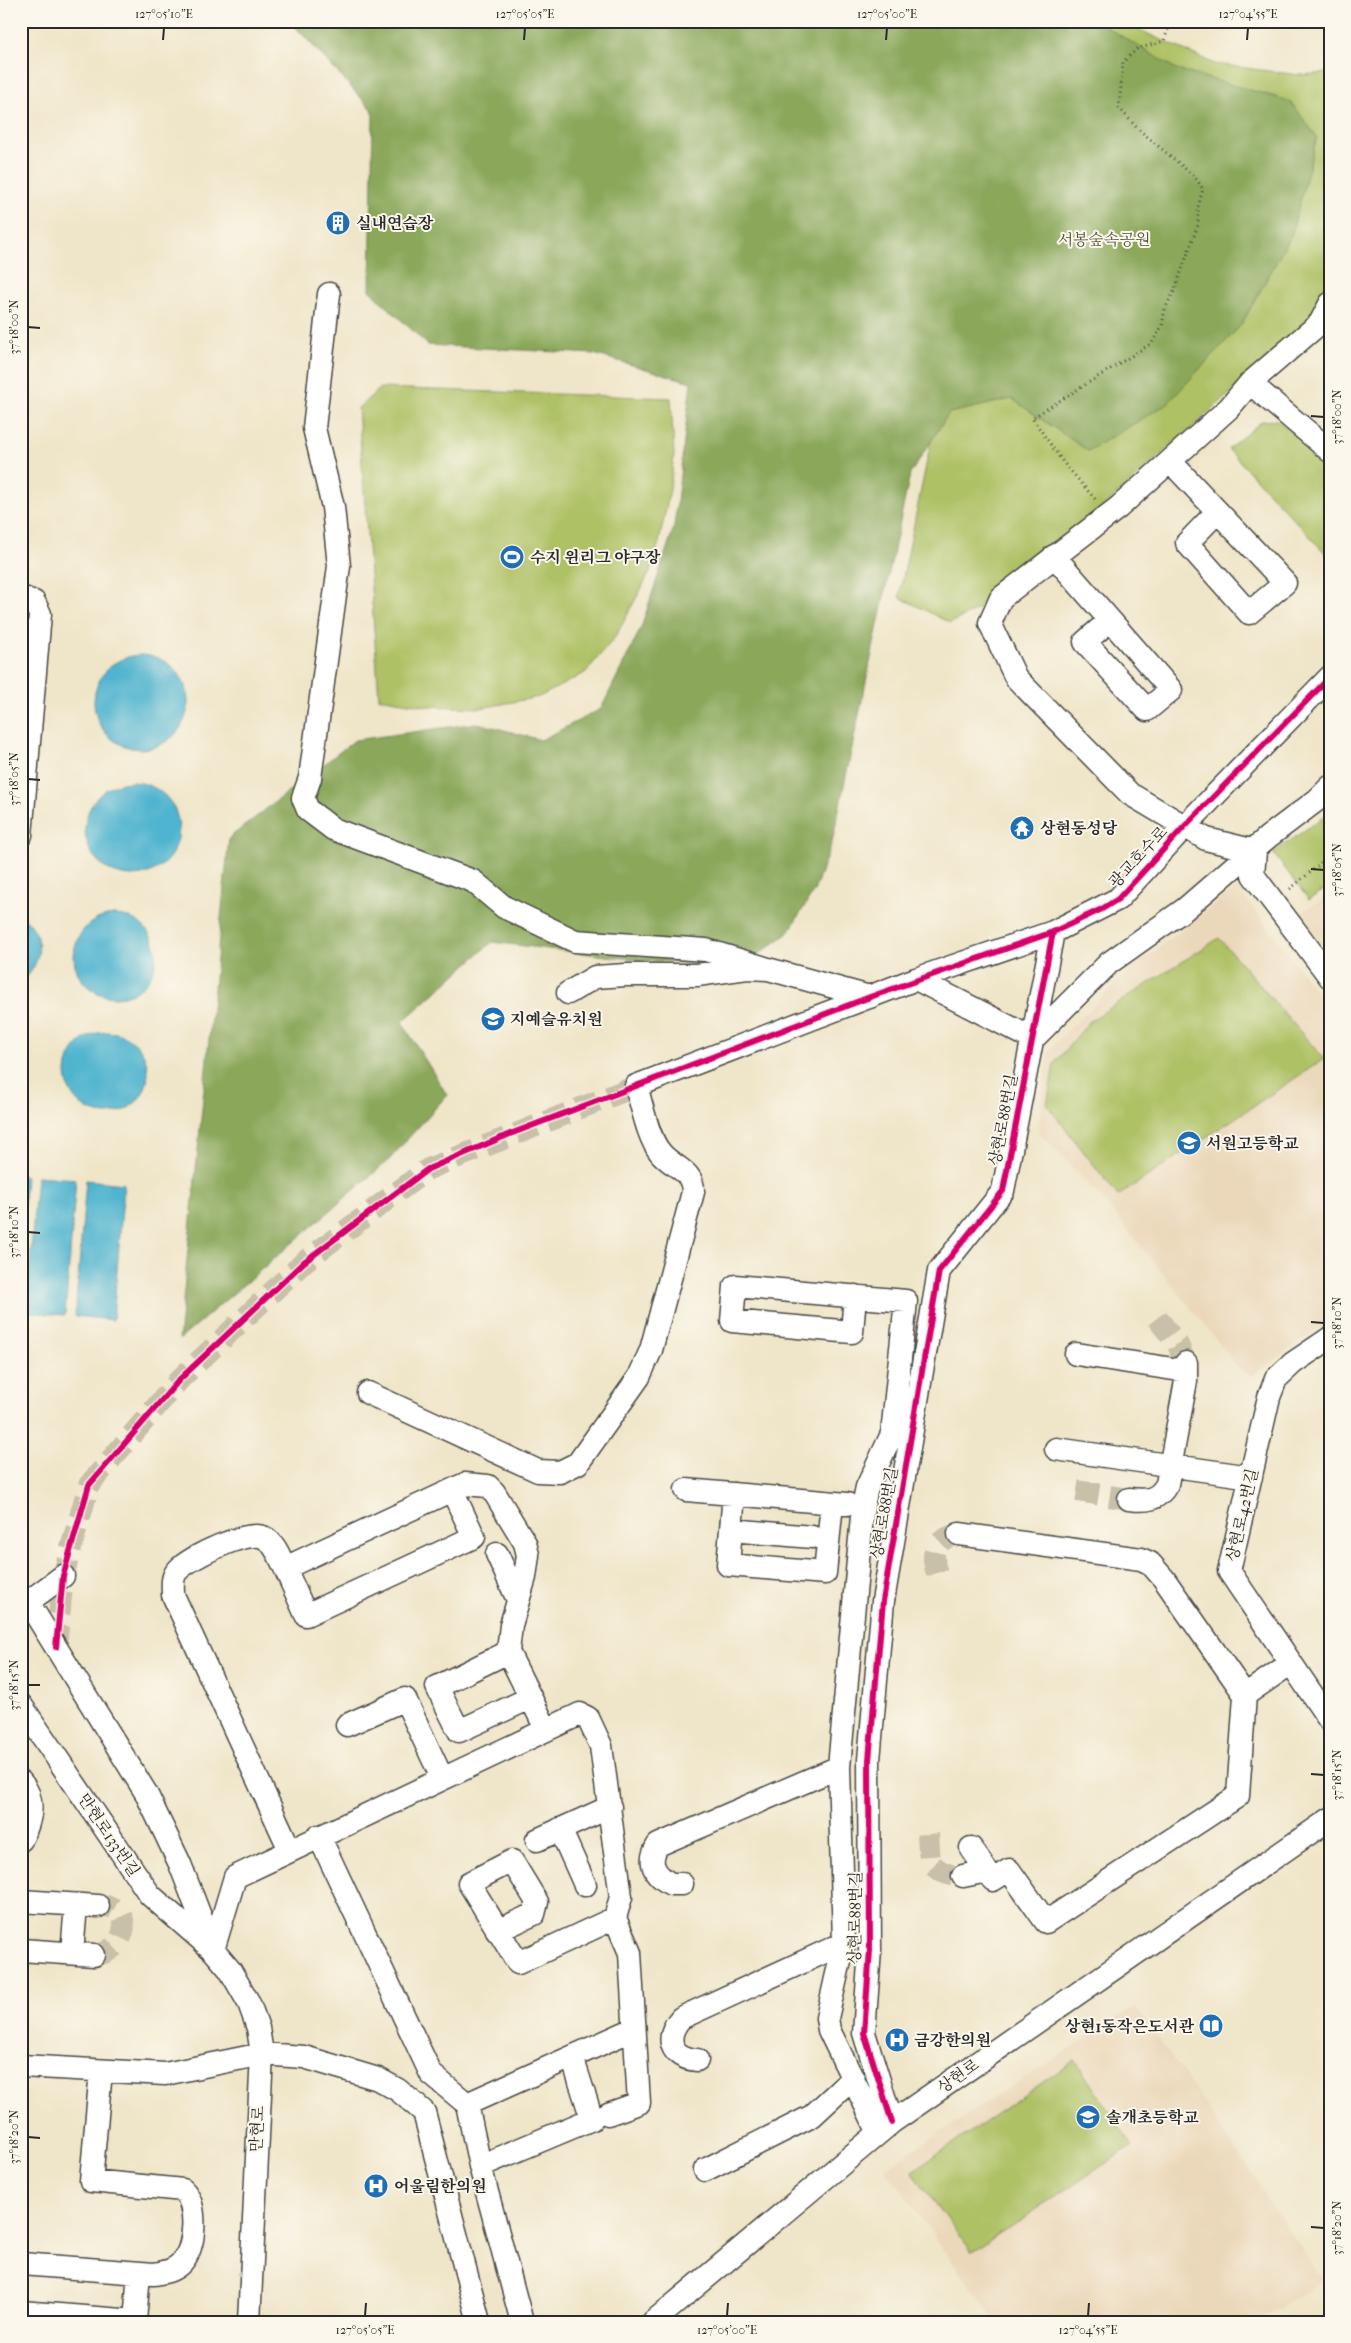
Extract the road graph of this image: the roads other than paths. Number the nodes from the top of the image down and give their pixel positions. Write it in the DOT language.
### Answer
graph roads {
  1 [pos="329,294"];
  2 [pos="1326,318"];
  3 [pos="1250,383"];
  4 [pos="1330,451"];
  5 [pos="1170,461"];
  6 [pos="1218,512"];
  7 [pos="1054,556"];
  8 [pos="21,597"];
  9 [pos="1110,620"];
  10 [pos="1330,677"];
  11 [pos="1330,787"];
  12 [pos="1184,827"];
  13 [pos="21,835"];
  14 [pos="1256,850"];
  15 [pos="1053,932"];
  16 [pos="768,969"];
  17 [pos="1330,978"];
  18 [pos="916,979"];
  19 [pos="568,993"];
  20 [pos="870,997"];
  21 [pos="1033,1039"];
  22 [pos="855,1296"];
  23 [pos="1330,1338"];
  24 [pos="1076,1354"];
  25 [pos="368,1393"];
  26 [pos="1056,1449"];
  27 [pos="1171,1465"];
  28 [pos="1250,1477"];
  29 [pos="452,1490"];
  30 [pos="686,1490"];
  31 [pos="734,1494"];
  32 [pos="1129,1499"];
  33 [pos="832,1503"];
  34 [pos="863,1506"];
  35 [pos="731,1530"];
  36 [pos="959,1534"];
  37 [pos="812,1537"];
  38 [pos="497,1554"];
  39 [pos="285,1568"];
  40 [pos="63,1576"];
  41 [pos="518,1600"];
  42 [pos="25,1601"];
  43 [pos="508,1652"];
  44 [pos="1291,1663"];
  45 [pos="1245,1695"];
  46 [pos="530,1698"];
  47 [pos="21,1705"];
  48 [pos="1330,1721"];
  49 [pos="347,1725"];
  50 [pos="546,1730"];
  51 [pos="839,1767"];
  52 [pos="442,1778"];
  53 [pos="21,1782"];
  54 [pos="610,1807"];
  55 [pos="1330,1819"];
  56 [pos="560,1829"];
  57 [pos="319,1836"];
  58 [pos="21,1840"];
  59 [pos="537,1840"];
  60 [pos="971,1848"];
  61 [pos="290,1850"];
  62 [pos="987,1871"];
  63 [pos="963,1876"];
  64 [pos="682,1884"];
  65 [pos="585,1885"];
  66 [pos="21,1901"];
  67 [pos="615,1918"];
  68 [pos="497,1931"];
  69 [pos="844,1943"];
  70 [pos="21,1950"];
  71 [pos="213,1950"];
  72 [pos="72,1954"];
  73 [pos="94,1955"];
  74 [pos="634,2029"];
  75 [pos="262,2054"];
  76 [pos="572,2058"];
  77 [pos="697,2060"];
  78 [pos="21,2066"];
  79 [pos="101,2071"];
  80 [pos="852,2078"];
  81 [pos="468,2104"];
  82 [pos="608,2114"];
  83 [pos="885,2128"];
  84 [pos="480,2166"];
  85 [pos="705,2170"];
  86 [pos="21,2264"];
  87 [pos="139,2273"];
  88 [pos="21,2312"];
  89 [pos="249,2322"];
  90 [pos="479,2322"];
  91 [pos="522,2322"];
  92 [pos="653,2322"];
  1 -- 16 [label="street"];
  2 -- 3 [label="street"];
  3 -- 4 [label="street"];
  3 -- 5 [label="street"];
  5 -- 6 [label="street"];
  5 -- 7 [label="street"];
  7 -- 9 [label="street"];
  7 -- 12 [label="street"];
  8 -- 13 [label="street"];
  10 -- 12 [label="street, 광교호수로"];
  11 -- 14 [label="street"];
  12 -- 14 [label="street"];
  12 -- 15 [label="street, 광교호수로"];
  14 -- 17 [label="street"];
  14 -- 21 [label="street"];
  15 -- 18 [label="street, 광교호수로"];
  15 -- 21 [label="street, 상현로88번길"];
  16 -- 19 [label="street"];
  16 -- 20 [label="street"];
  18 -- 20 [label="street"];
  18 -- 21 [label="street"];
  20 -- 25 [label="street"];
  21 -- 83 [label="street, 상현로88번길"];
  22 -- 22 [label="street"];
  22 -- 34 [label="street"];
  23 -- 28 [label="street, 상현로42번길"];
  24 -- 27 [label="street"];
  26 -- 27 [label="street"];
  27 -- 28 [label="street"];
  27 -- 32 [label="street"];
  28 -- 44 [label="street, 상현로42번길"];
  29 -- 39 [label="street"];
  29 -- 39 [label="street"];
  29 -- 41 [label="street"];
  30 -- 31 [label="street"];
  31 -- 33 [label="street"];
  31 -- 35 [label="street"];
  33 -- 34 [label="street"];
  33 -- 35 [label="street"];
  34 -- 51 [label="street"];
  35 -- 37 [label="street"];
  36 -- 45 [label="street"];
  38 -- 41 [label="street"];
  39 -- 61 [label="street"];
  40 -- 42 [label="street"];
  41 -- 43 [label="street"];
  42 -- 71 [label="street"];
  43 -- 46 [label="street"];
  43 -- 46 [label="street"];
  44 -- 45 [label="street"];
  44 -- 48 [label="street, 상현로42번길"];
  45 -- 62 [label="street"];
  46 -- 50 [label="street"];
  47 -- 71 [label="street, 만현로133번길"];
  49 -- 52 [label="street"];
  50 -- 52 [label="street"];
  50 -- 54 [label="street"];
  51 -- 64 [label="street"];
  51 -- 69 [label="street"];
  52 -- 57 [label="street"];
  53 -- 58 [label="street"];
  54 -- 56 [label="street"];
  54 -- 67 [label="street"];
  55 -- 83 [label="street, 상현로"];
  56 -- 59 [label="street"];
  56 -- 65 [label="street"];
  57 -- 61 [label="street"];
  57 -- 81 [label="street"];
  60 -- 62 [label="street"];
  61 -- 71 [label="street"];
  62 -- 63 [label="street"];
  66 -- 72 [label="street"];
  67 -- 68 [label="street"];
  67 -- 74 [label="street"];
  69 -- 77 [label="street"];
  69 -- 80 [label="street"];
  70 -- 72 [label="street"];
  71 -- 75 [label="street, 만현로"];
  72 -- 73 [label="street"];
  74 -- 76 [label="street"];
  74 -- 82 [label="street"];
  75 -- 79 [label="street"];
  75 -- 89 [label="street, 만현로"];
  75 -- 90 [label="street"];
  76 -- 81 [label="street"];
  76 -- 84 [label="street"];
  78 -- 79 [label="street"];
  79 -- 87 [label="street"];
  80 -- 83 [label="street"];
  80 -- 85 [label="street"];
  81 -- 84 [label="street"];
  83 -- 92 [label="street, 상현로"];
  84 -- 91 [label="street"];
  86 -- 87 [label="street"];
  87 -- 88 [label="street"];
}
